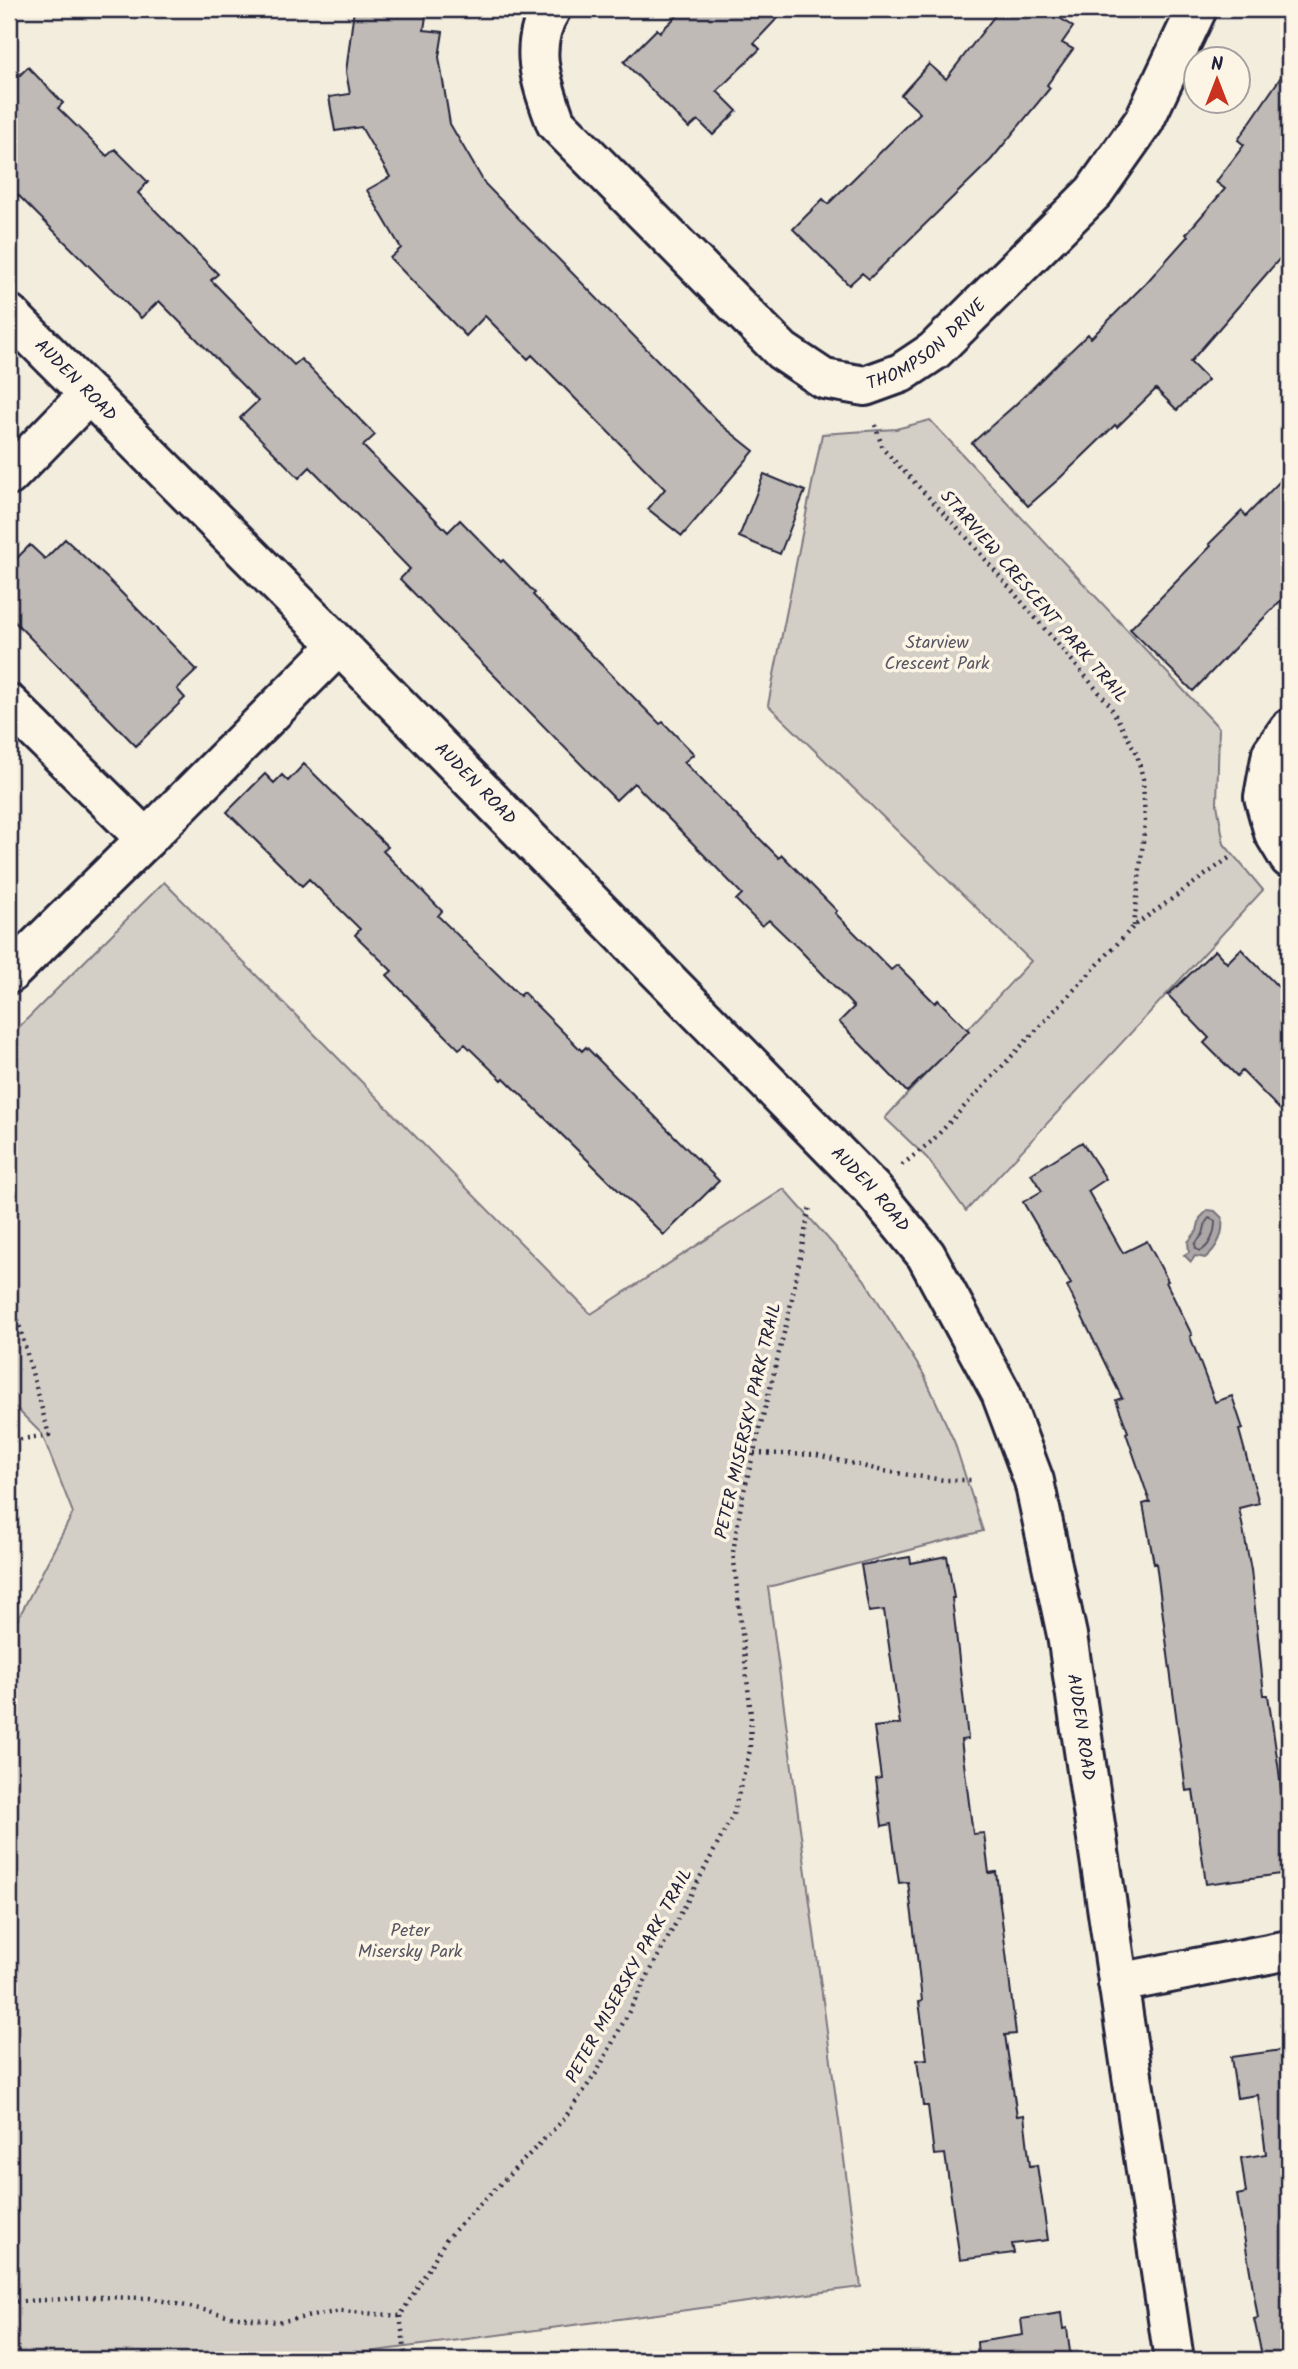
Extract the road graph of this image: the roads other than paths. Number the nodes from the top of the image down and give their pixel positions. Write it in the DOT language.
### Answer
graph roads {
  1 [pos="551,9"];
  2 [pos="1197,9"];
  3 [pos="9,314"];
  4 [pos="89,394"];
  5 [pos="9,477"];
  6 [pos="339,645"];
  7 [pos="9,704"];
  8 [pos="1289,729"];
  9 [pos="146,839"];
  10 [pos="1289,858"];
  11 [pos="9,974"];
  12 [pos="1289,1950"];
  13 [pos="1118,1983"];
  14 [pos="1174,2360"];
  1 -- 2 [label="street, THOMPSON DRIVE"];
  3 -- 4 [label="street, AUDEN ROAD"];
  4 -- 5 [label="street"];
  4 -- 6 [label="street, AUDEN ROAD"];
  6 -- 9 [label="street"];
  6 -- 13 [label="street, AUDEN ROAD"];
  7 -- 9 [label="street"];
  8 -- 10 [label="street"];
  9 -- 11 [label="street"];
  12 -- 13 [label="street"];
  13 -- 14 [label="street, AUDEN ROAD"];
}
